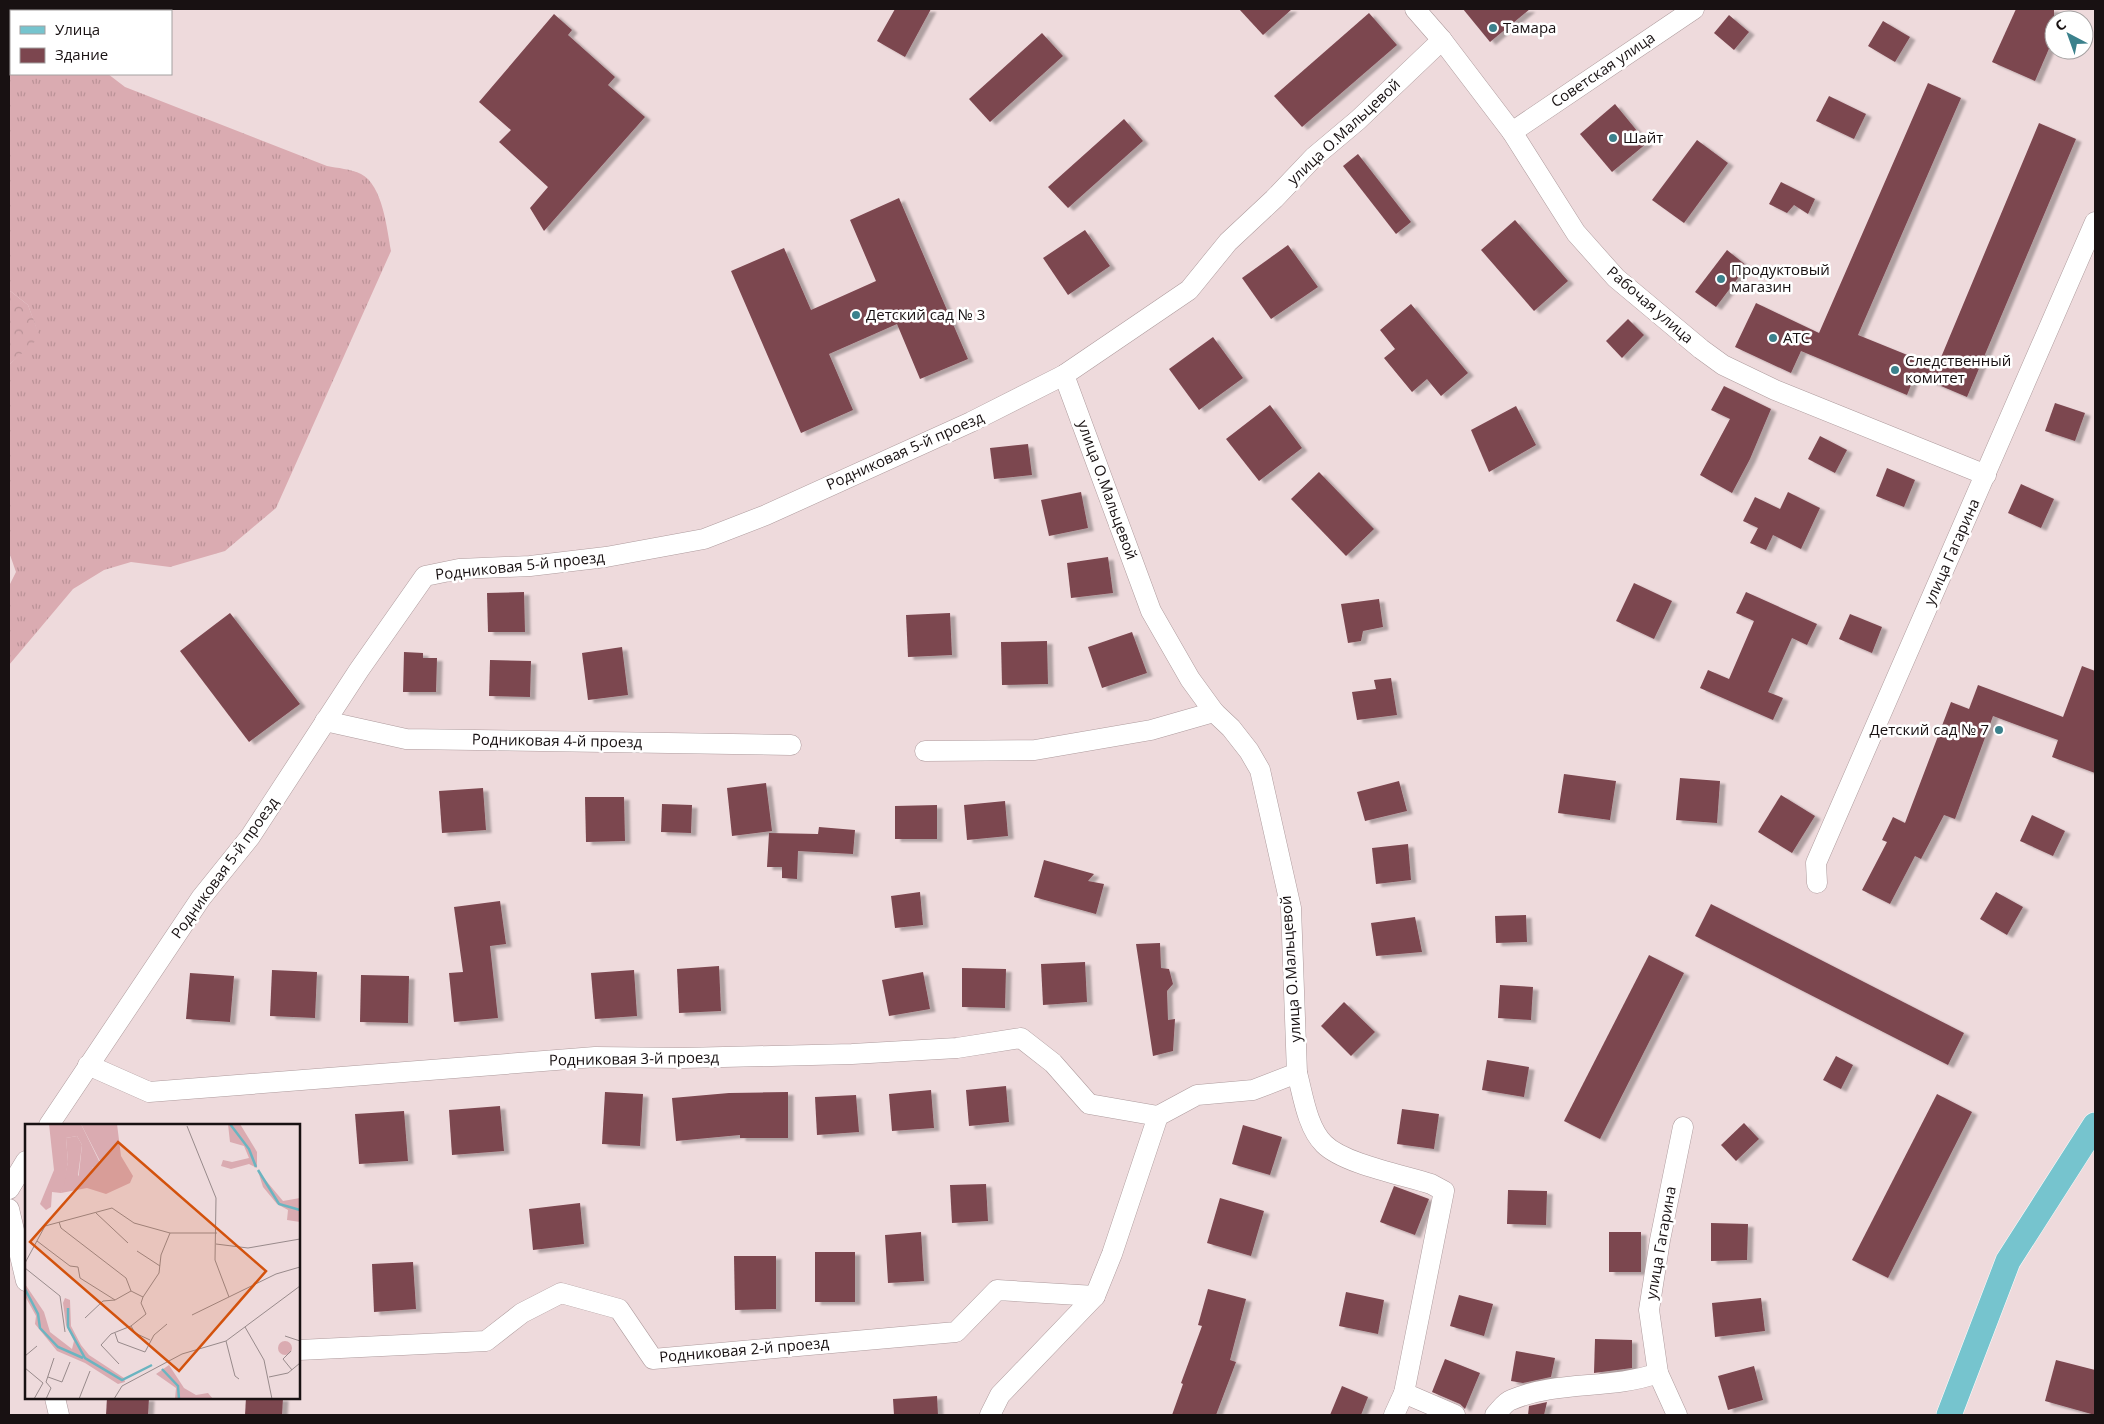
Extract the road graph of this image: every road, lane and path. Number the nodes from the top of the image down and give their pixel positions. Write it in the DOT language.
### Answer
graph roads {
  1 [pos="1415,9"];
  2 [pos="1694,9"];
  3 [pos="1442,40"];
  4 [pos="1512,132"];
  5 [pos="2095,222"];
  6 [pos="1064,375"];
  7 [pos="1986,475"];
  8 [pos="1214,712"];
  9 [pos="325,721"];
  10 [pos="791,745"];
  11 [pos="925,751"];
  12 [pos="1817,883"];
  13 [pos="88,1065"];
  14 [pos="1297,1073"];
  15 [pos="1158,1116"];
  16 [pos="50,1124"];
  17 [pos="2095,1125"];
  18 [pos="1683,1127"];
  19 [pos="25,1163"];
  20 [pos="9,1188"];
  21 [pos="9,1209"];
  22 [pos="25,1277"];
  23 [pos="1095,1296"];
  24 [pos="300,1350"];
  25 [pos="1658,1373"];
  26 [pos="1404,1393"];
  27 [pos="55,1399"];
  28 [pos="59,1415"];
  29 [pos="990,1415"];
  30 [pos="1394,1415"];
  31 [pos="1455,1415"];
  32 [pos="1495,1415"];
  33 [pos="1677,1415"];
  34 [pos="1949,1415"];
  1 -- 3 [label="street, Рабочая улица"];
  2 -- 4 [label="street, Советская улица"];
  3 -- 4 [label="street, Рабочая улица"];
  3 -- 6 [label="street, улица О.Мальцевой"];
  4 -- 7 [label="street, Рабочая улица"];
  5 -- 7 [label="street, улица Гагарина"];
  6 -- 8 [label="street, улица О.Мальцевой"];
  6 -- 9 [label="street, Родниковая 5-й проезд"];
  7 -- 12 [label="street, улица Гагарина"];
  8 -- 11 [label="street"];
  8 -- 14 [label="street, улица О.Мальцевой"];
  9 -- 10 [label="street, Родниковая 4-й проезд"];
  9 -- 13 [label="street, Родниковая 5-й проезд"];
  13 -- 15 [label="street, Родниковая 3-й проезд"];
  13 -- 16 [label="street, Родниковая 5-й проезд"];
  14 -- 15 [label="street"];
  14 -- 26 [label="street, улица О.Мальцевой"];
  15 -- 23 [label="street"];
  17 -- 34 [label="main road"];
  18 -- 25 [label="street, улица Гагарина"];
  19 -- 20 [label="street"];
  21 -- 22 [label="street"];
  23 -- 24 [label="street, Родниковая 2-й проезд"];
  23 -- 29 [label="street"];
  25 -- 32 [label="street"];
  25 -- 33 [label="street, улица Гагарина"];
  26 -- 30 [label="street, улица О.Мальцевой"];
  26 -- 31 [label="street"];
  27 -- 28 [label="street"];
}
